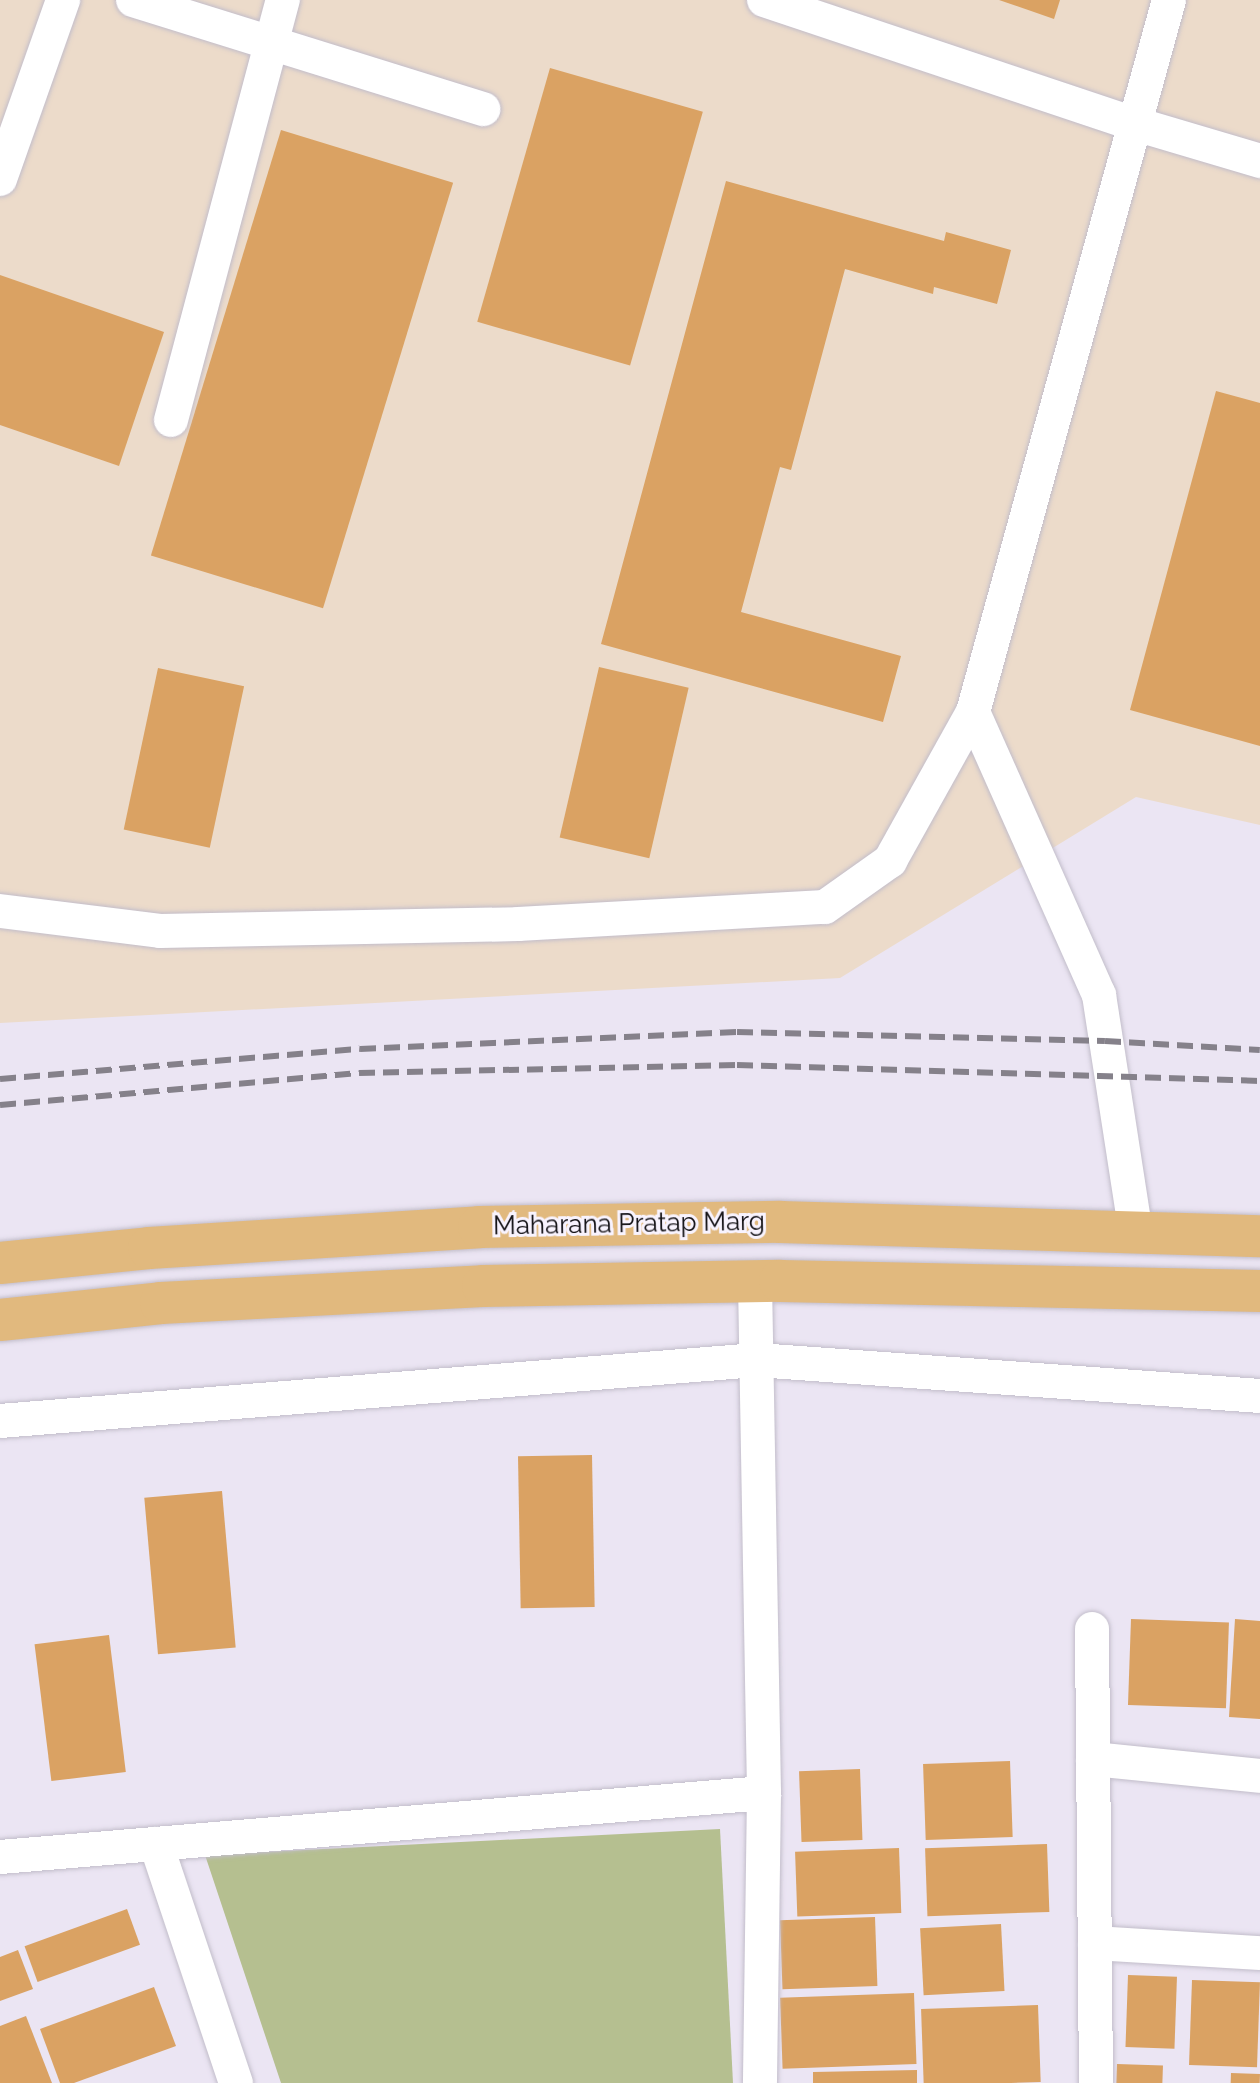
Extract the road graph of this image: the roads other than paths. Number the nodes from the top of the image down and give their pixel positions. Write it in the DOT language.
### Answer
graph roads {
  1 [pos="63,0"];
  2 [pos="133,0"];
  3 [pos="283,0"];
  4 [pos="764,0"];
  5 [pos="1169,0"];
  6 [pos="274,44"];
  7 [pos="483,109"];
  8 [pos="1132,123"];
  9 [pos="1260,161"];
  10 [pos="0,179"];
  11 [pos="171,420"];
  12 [pos="973,712"];
  13 [pos="0,911"];
  14 [pos="1136,1233"];
  15 [pos="1260,1236"];
  16 [pos="0,1263"];
  17 [pos="755,1282"];
  18 [pos="1260,1291"];
  19 [pos="0,1320"];
  20 [pos="757,1360"];
  21 [pos="1260,1396"];
  22 [pos="0,1421"];
  23 [pos="1092,1629"];
  24 [pos="1093,1759"];
  25 [pos="1260,1776"];
  26 [pos="764,1793"];
  27 [pos="156,1844"];
  28 [pos="0,1857"];
  29 [pos="1095,1943"];
  30 [pos="1260,1953"];
  31 [pos="236,2083"];
  32 [pos="760,2083"];
  33 [pos="1096,2083"];
  1 -- 10 [label="street"];
  2 -- 6 [label="street"];
  3 -- 6 [label="street"];
  4 -- 8 [label="street"];
  5 -- 8 [label="street"];
  6 -- 7 [label="street"];
  6 -- 11 [label="street"];
  8 -- 9 [label="street"];
  8 -- 12 [label="street"];
  12 -- 13 [label="street"];
  12 -- 14 [label="street"];
  14 -- 15 [label="main road, Maharana Pratap Marg"];
  14 -- 16 [label="main road, Maharana Pratap Marg"];
  17 -- 18 [label="main road"];
  17 -- 19 [label="main road"];
  17 -- 20 [label="street"];
  20 -- 21 [label="street"];
  20 -- 22 [label="street"];
  20 -- 26 [label="street"];
  23 -- 24 [label="street"];
  24 -- 25 [label="street"];
  24 -- 29 [label="street"];
  26 -- 27 [label="street"];
  26 -- 32 [label="street"];
  27 -- 28 [label="street"];
  27 -- 31 [label="street"];
  29 -- 30 [label="street"];
  29 -- 33 [label="street"];
}
